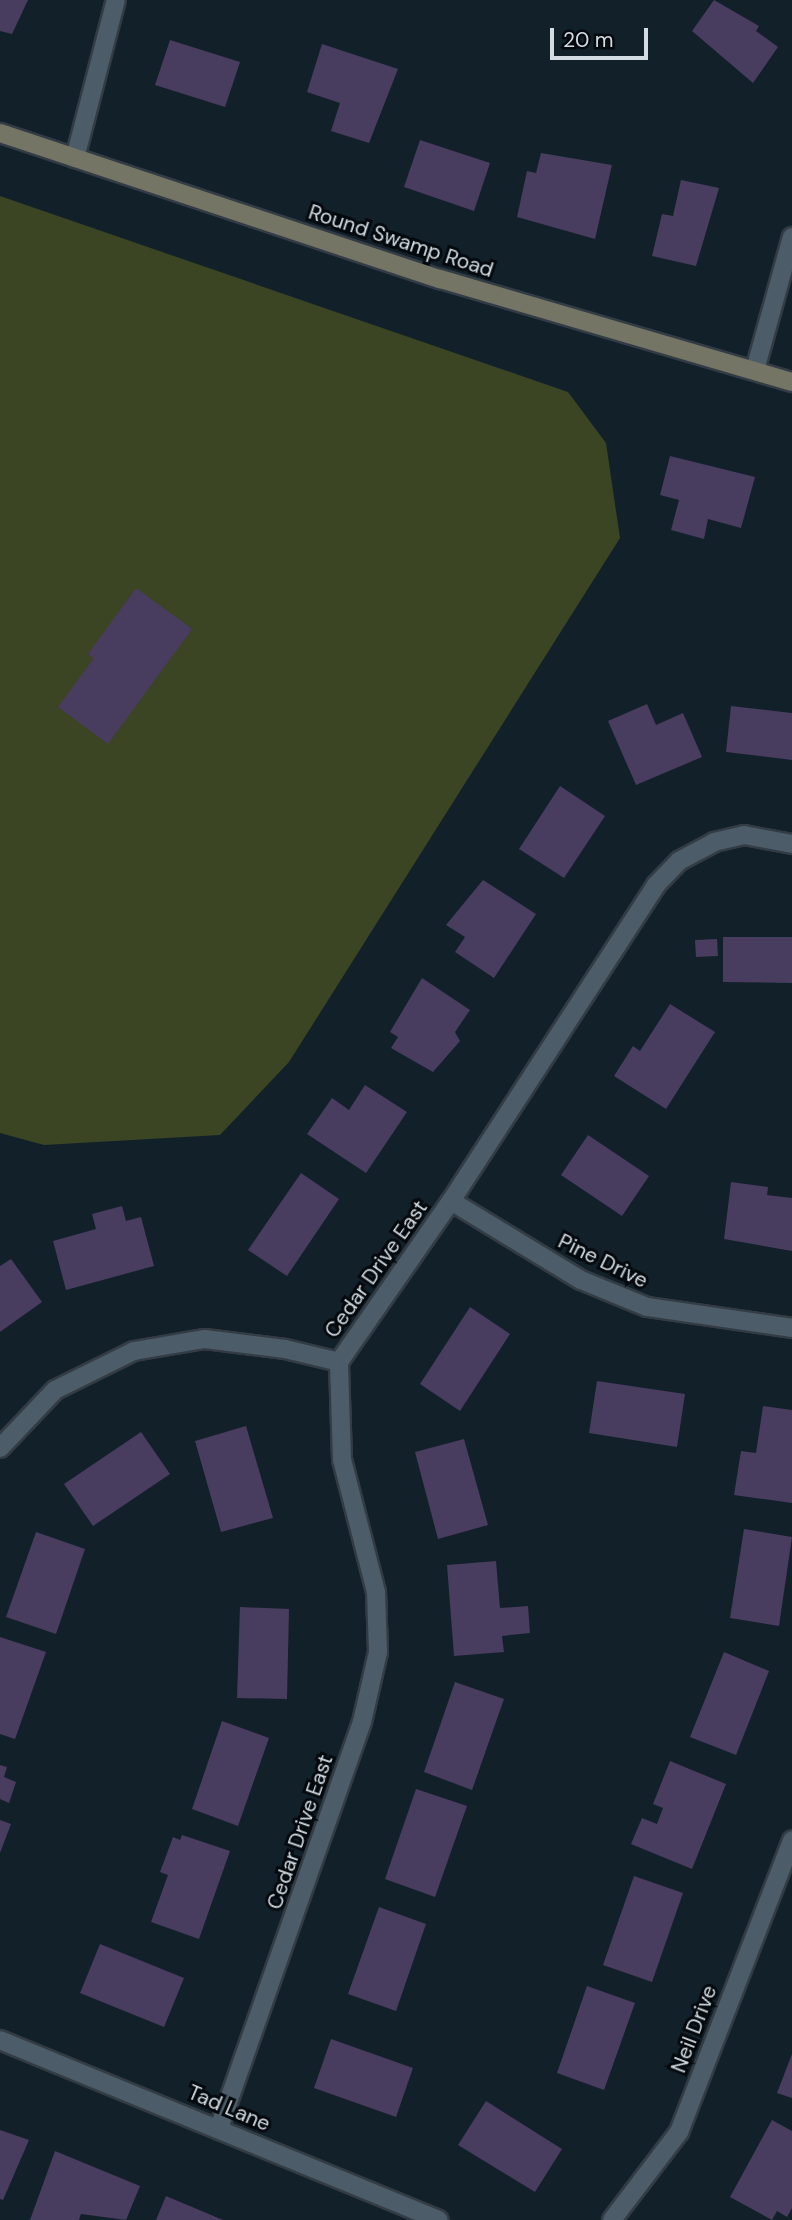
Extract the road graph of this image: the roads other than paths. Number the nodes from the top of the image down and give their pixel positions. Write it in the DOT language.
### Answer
graph roads {
  1 [pos="116,0"];
  2 [pos="0,133"];
  3 [pos="75,158"];
  4 [pos="792,237"];
  5 [pos="755,370"];
  6 [pos="792,382"];
  7 [pos="792,844"];
  8 [pos="451,1201"];
  9 [pos="792,1328"];
  10 [pos="338,1362"];
  11 [pos="0,1448"];
  12 [pos="792,1840"];
  13 [pos="0,2040"];
  14 [pos="219,2128"];
  15 [pos="439,2220"];
  16 [pos="612,2220"];
  1 -- 3 [label="street"];
  2 -- 3 [label="main road, Round Swamp Road"];
  3 -- 5 [label="main road, Round Swamp Road"];
  4 -- 5 [label="street"];
  5 -- 6 [label="main road, Round Swamp Road"];
  7 -- 8 [label="street, Cedar Drive East"];
  8 -- 9 [label="street, Pine Drive"];
  8 -- 10 [label="street, Cedar Drive East"];
  10 -- 11 [label="street"];
  10 -- 14 [label="street, Cedar Drive East"];
  12 -- 16 [label="street, Neil Drive"];
  13 -- 14 [label="street, Tad Lane"];
  14 -- 15 [label="street, Tad Lane"];
}
